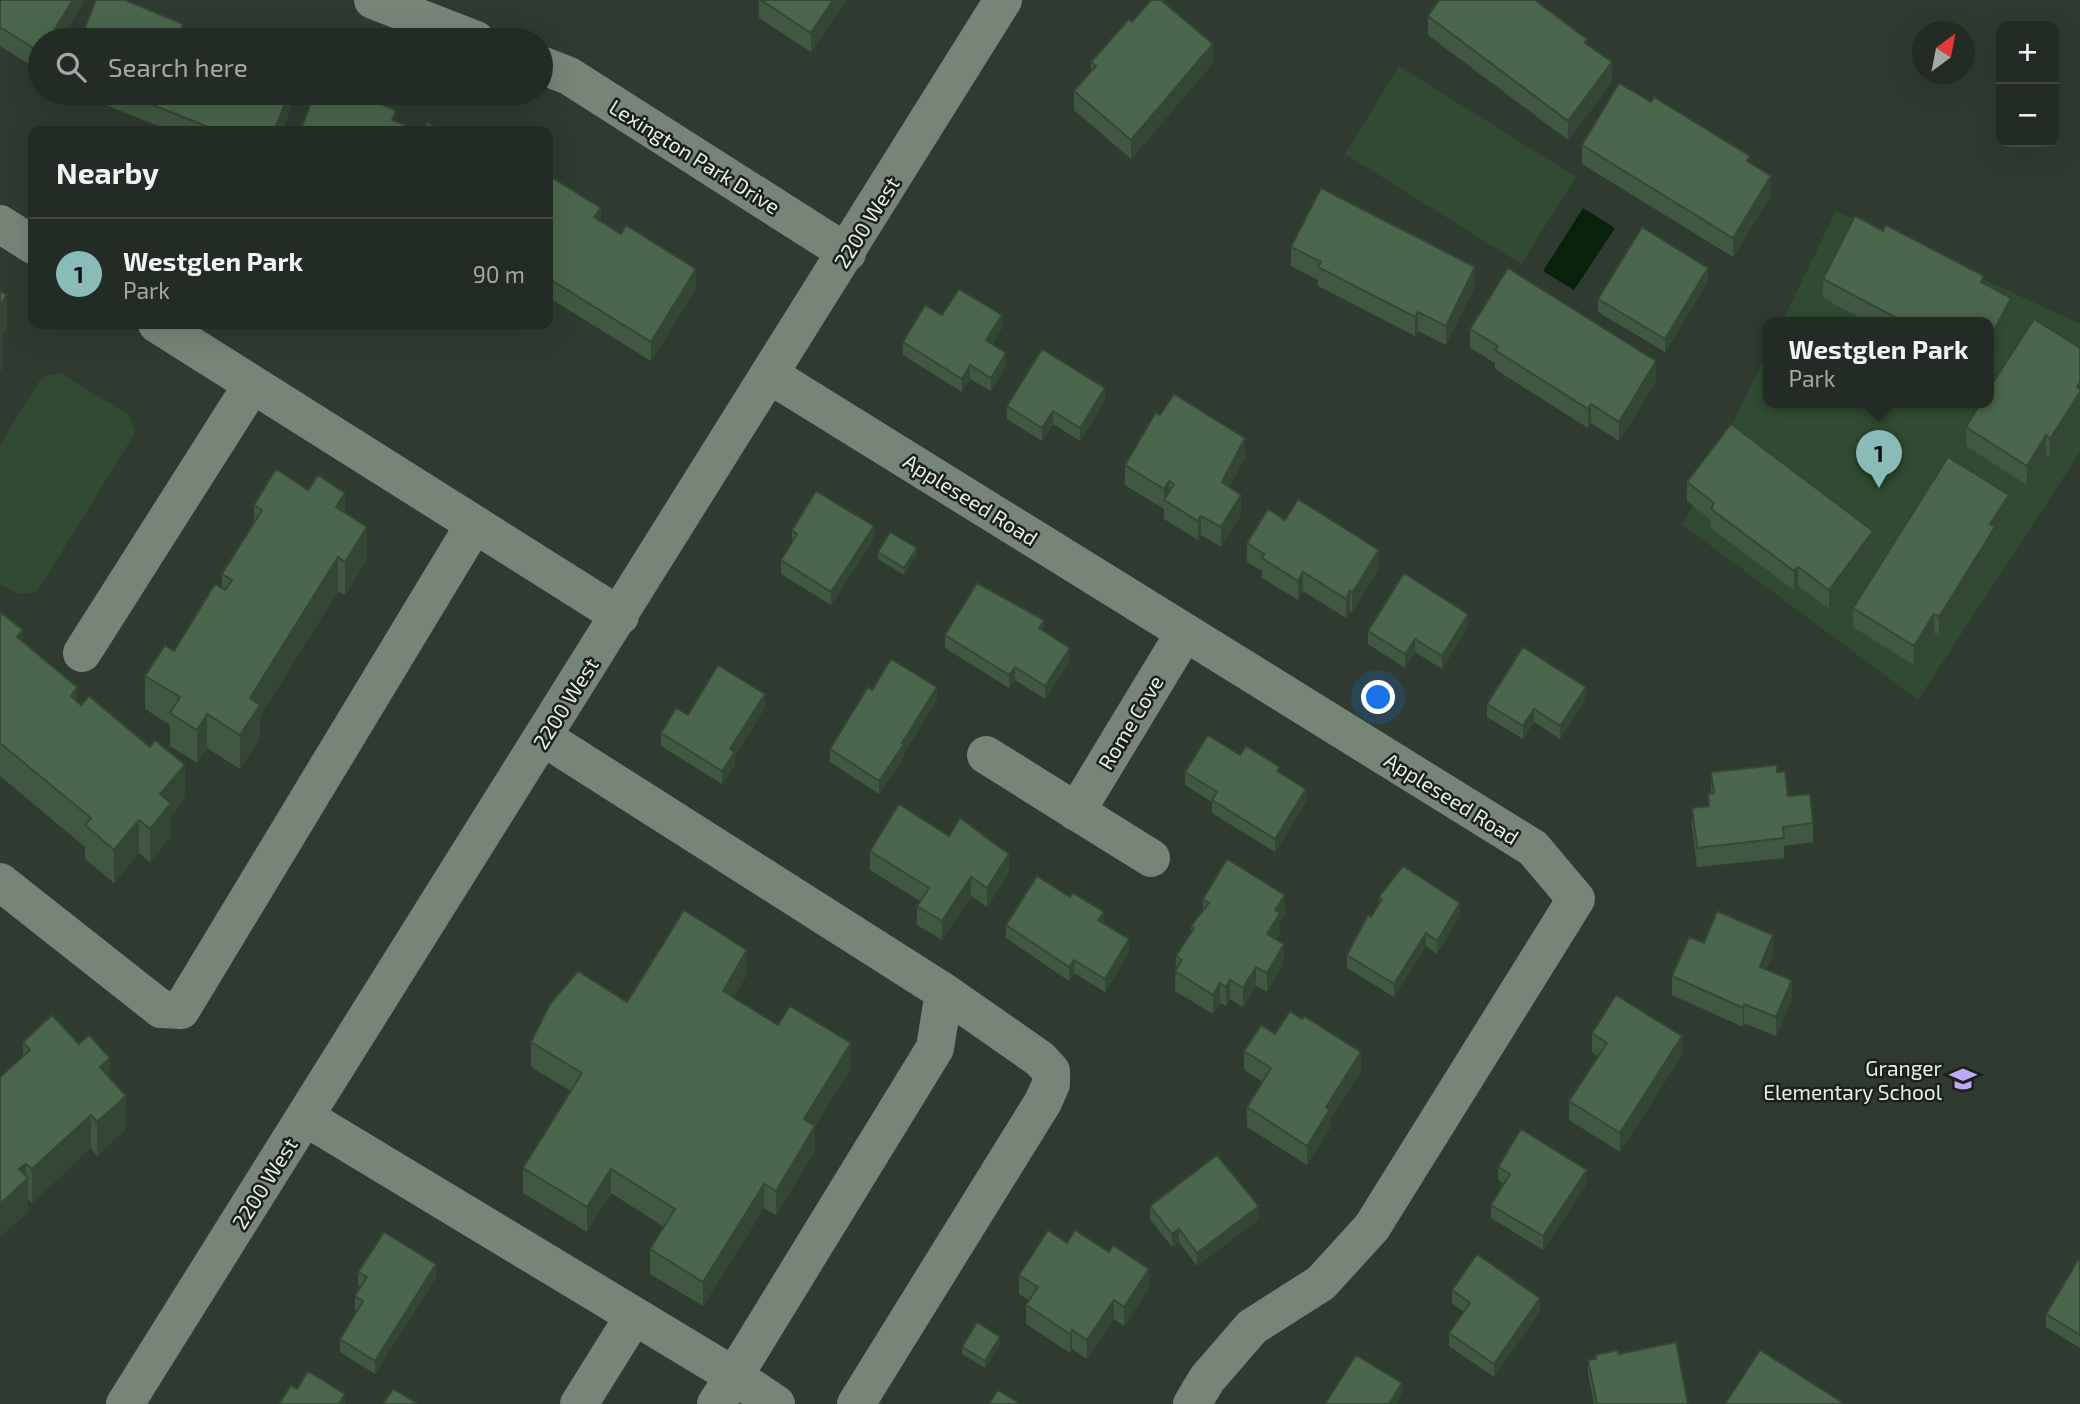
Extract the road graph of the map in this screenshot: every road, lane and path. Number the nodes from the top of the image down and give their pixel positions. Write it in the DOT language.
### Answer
graph roads {
  1 [pos="373,0"];
  2 [pos="1003,0"];
  3 [pos="445,28"];
  4 [pos="553,70"];
  5 [pos="0,223"];
  6 [pos="28,242"];
  7 [pos="847,253"];
  8 [pos="164,329"];
  9 [pos="770,375"];
  10 [pos="253,385"];
  11 [pos="474,525"];
  12 [pos="620,616"];
  13 [pos="1185,632"];
  14 [pos="82,653"];
  15 [pos="543,737"];
  16 [pos="986,755"];
  17 [pos="1076,811"];
  18 [pos="1151,858"];
  19 [pos="4,894"];
  20 [pos="944,992"];
  21 [pos="305,1117"];
  22 [pos="634,1316"];
  23 [pos="725,1390"];
  24 [pos="125,1404"];
  25 [pos="579,1404"];
  26 [pos="776,1404"];
  27 [pos="856,1404"];
  28 [pos="1192,1404"];
  1 -- 3 [label="street"];
  2 -- 7 [label="street, 2200 West"];
  4 -- 7 [label="street, Lexington Park Drive"];
  5 -- 6 [label="street"];
  7 -- 9 [label="street, 2200 West"];
  8 -- 10 [label="street"];
  9 -- 12 [label="street, 2200 West"];
  9 -- 13 [label="street, Appleseed Road"];
  10 -- 11 [label="street"];
  10 -- 14 [label="street"];
  11 -- 12 [label="street"];
  11 -- 19 [label="street"];
  12 -- 15 [label="street, 2200 West"];
  13 -- 17 [label="street, Rome Cove"];
  13 -- 28 [label="street, Appleseed Road"];
  15 -- 20 [label="street"];
  15 -- 21 [label="street, 2200 West"];
  16 -- 17 [label="street"];
  17 -- 18 [label="street"];
  20 -- 23 [label="street"];
  20 -- 27 [label="street"];
  21 -- 22 [label="street"];
  21 -- 24 [label="street, 2200 West"];
  22 -- 23 [label="street"];
  22 -- 25 [label="street"];
  23 -- 26 [label="street"];
}
